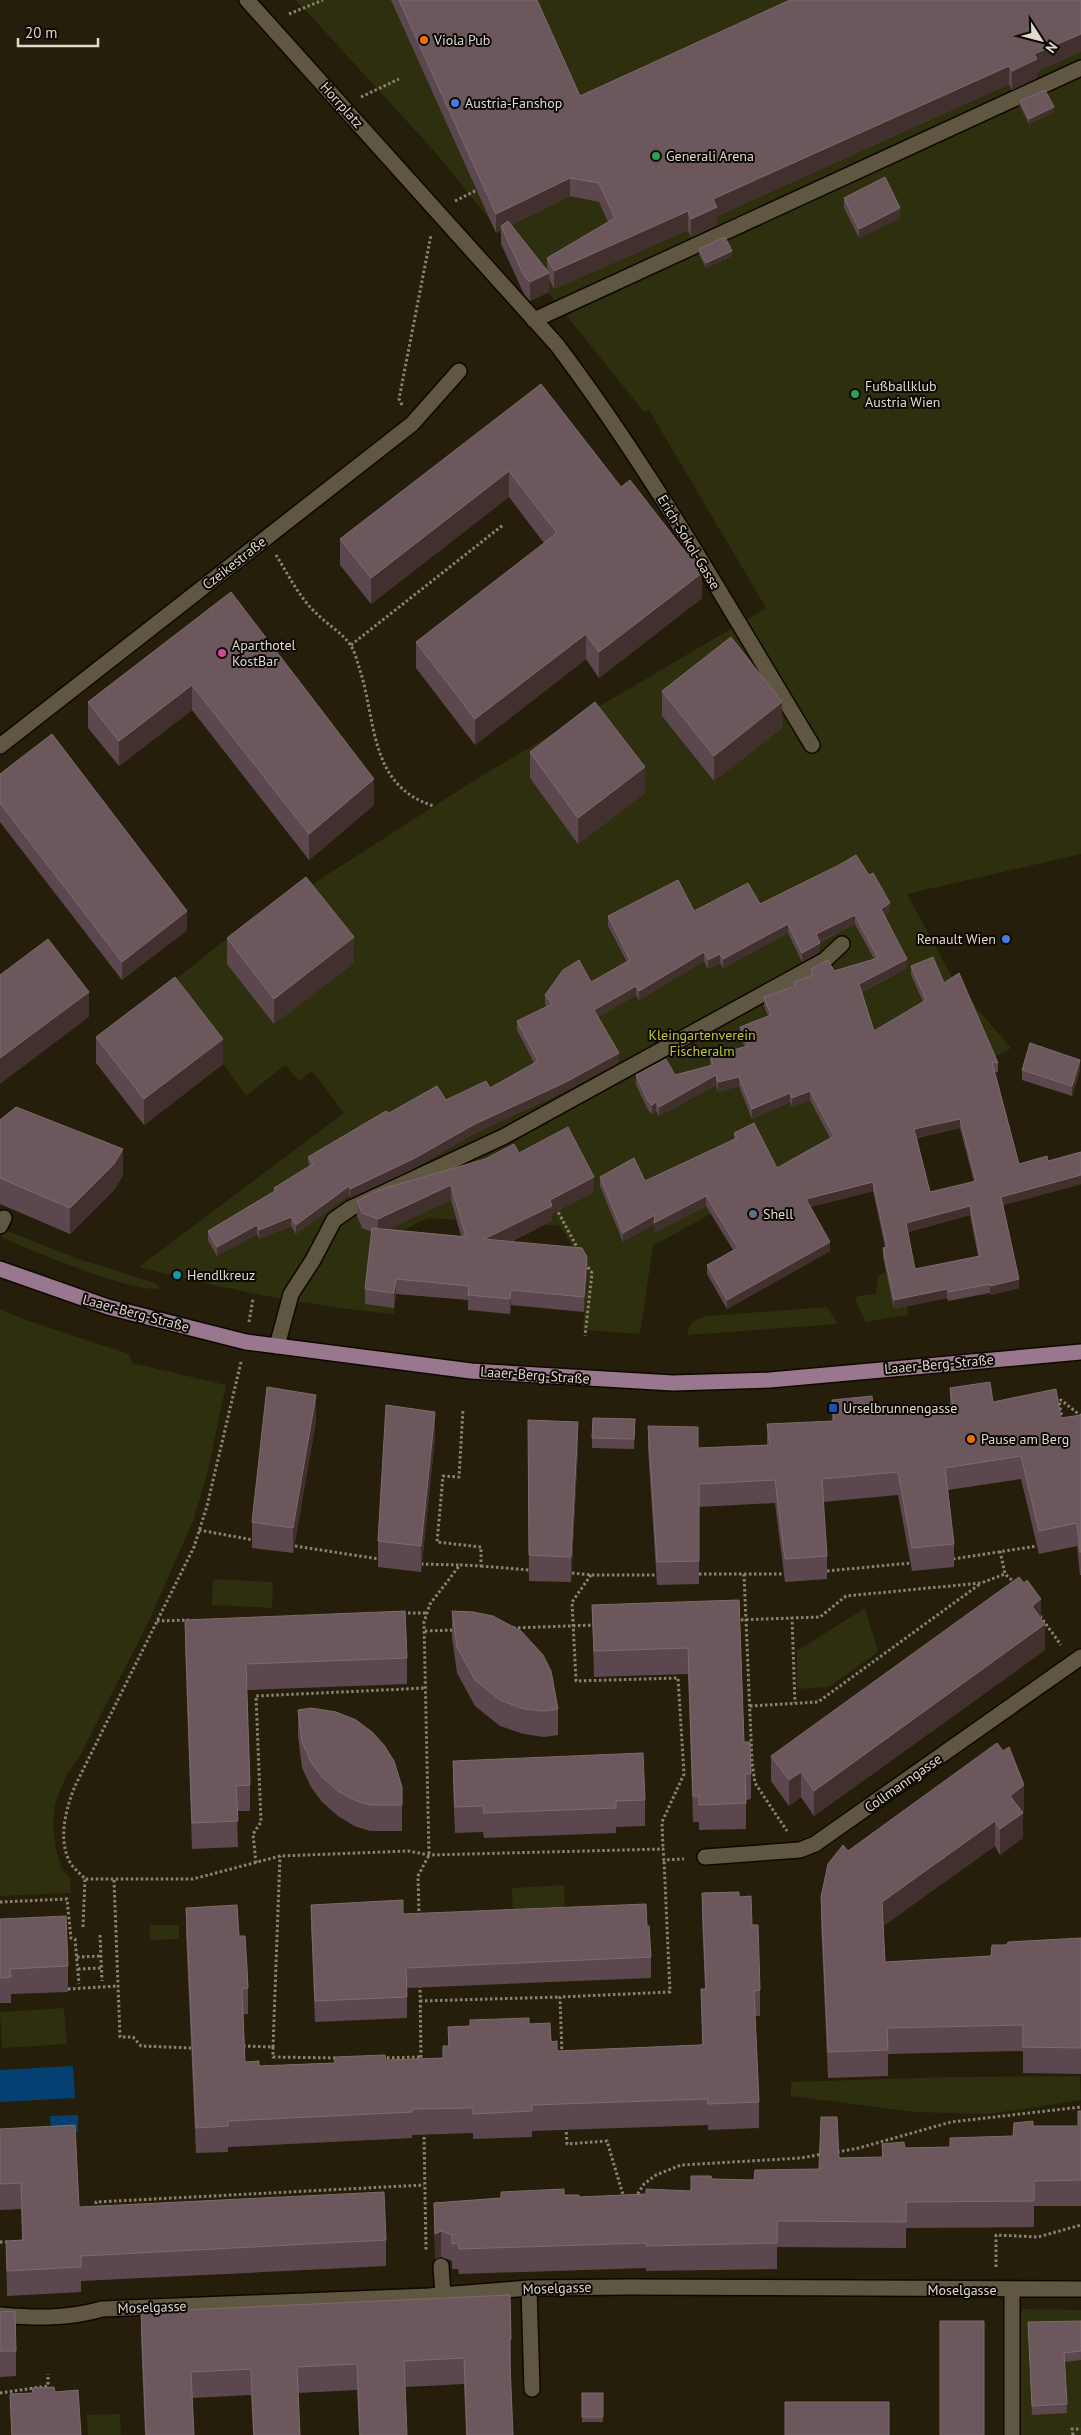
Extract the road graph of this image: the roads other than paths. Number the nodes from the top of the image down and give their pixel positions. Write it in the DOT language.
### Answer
graph roads {
  1 [pos="247,0"];
  2 [pos="1081,68"];
  3 [pos="534,320"];
  4 [pos="557,345"];
  5 [pos="459,371"];
  6 [pos="812,745"];
  7 [pos="0,746"];
  8 [pos="842,944"];
  9 [pos="0,1269"];
  10 [pos="277,1346"];
  11 [pos="1081,1352"];
  12 [pos="1077,1660"];
  13 [pos="705,1857"];
  14 [pos="441,2266"];
  15 [pos="530,2288"];
  16 [pos="1081,2289"];
  17 [pos="1012,2290"];
  18 [pos="443,2295"];
  19 [pos="0,2315"];
  20 [pos="532,2390"];
  21 [pos="1012,2435"];
  1 -- 3 [label="street, Horrplatz"];
  2 -- 3 [label="street"];
  3 -- 4 [label="street, Horrplatz"];
  4 -- 6 [label="street, Erich-Sokol-Gasse"];
  5 -- 7 [label="street, Czeikestraße"];
  8 -- 10 [label="street"];
  9 -- 10 [label="main road, Laaer-Berg-Straße"];
  10 -- 11 [label="main road, Laaer-Berg-Straße"];
  12 -- 13 [label="street, Collmanngasse"];
  14 -- 18 [label="street"];
  15 -- 17 [label="street, Moselgasse"];
  15 -- 18 [label="street, Moselgasse"];
  15 -- 20 [label="street"];
  16 -- 17 [label="street, Moselgasse"];
  17 -- 21 [label="street"];
  18 -- 19 [label="street, Moselgasse"];
}
